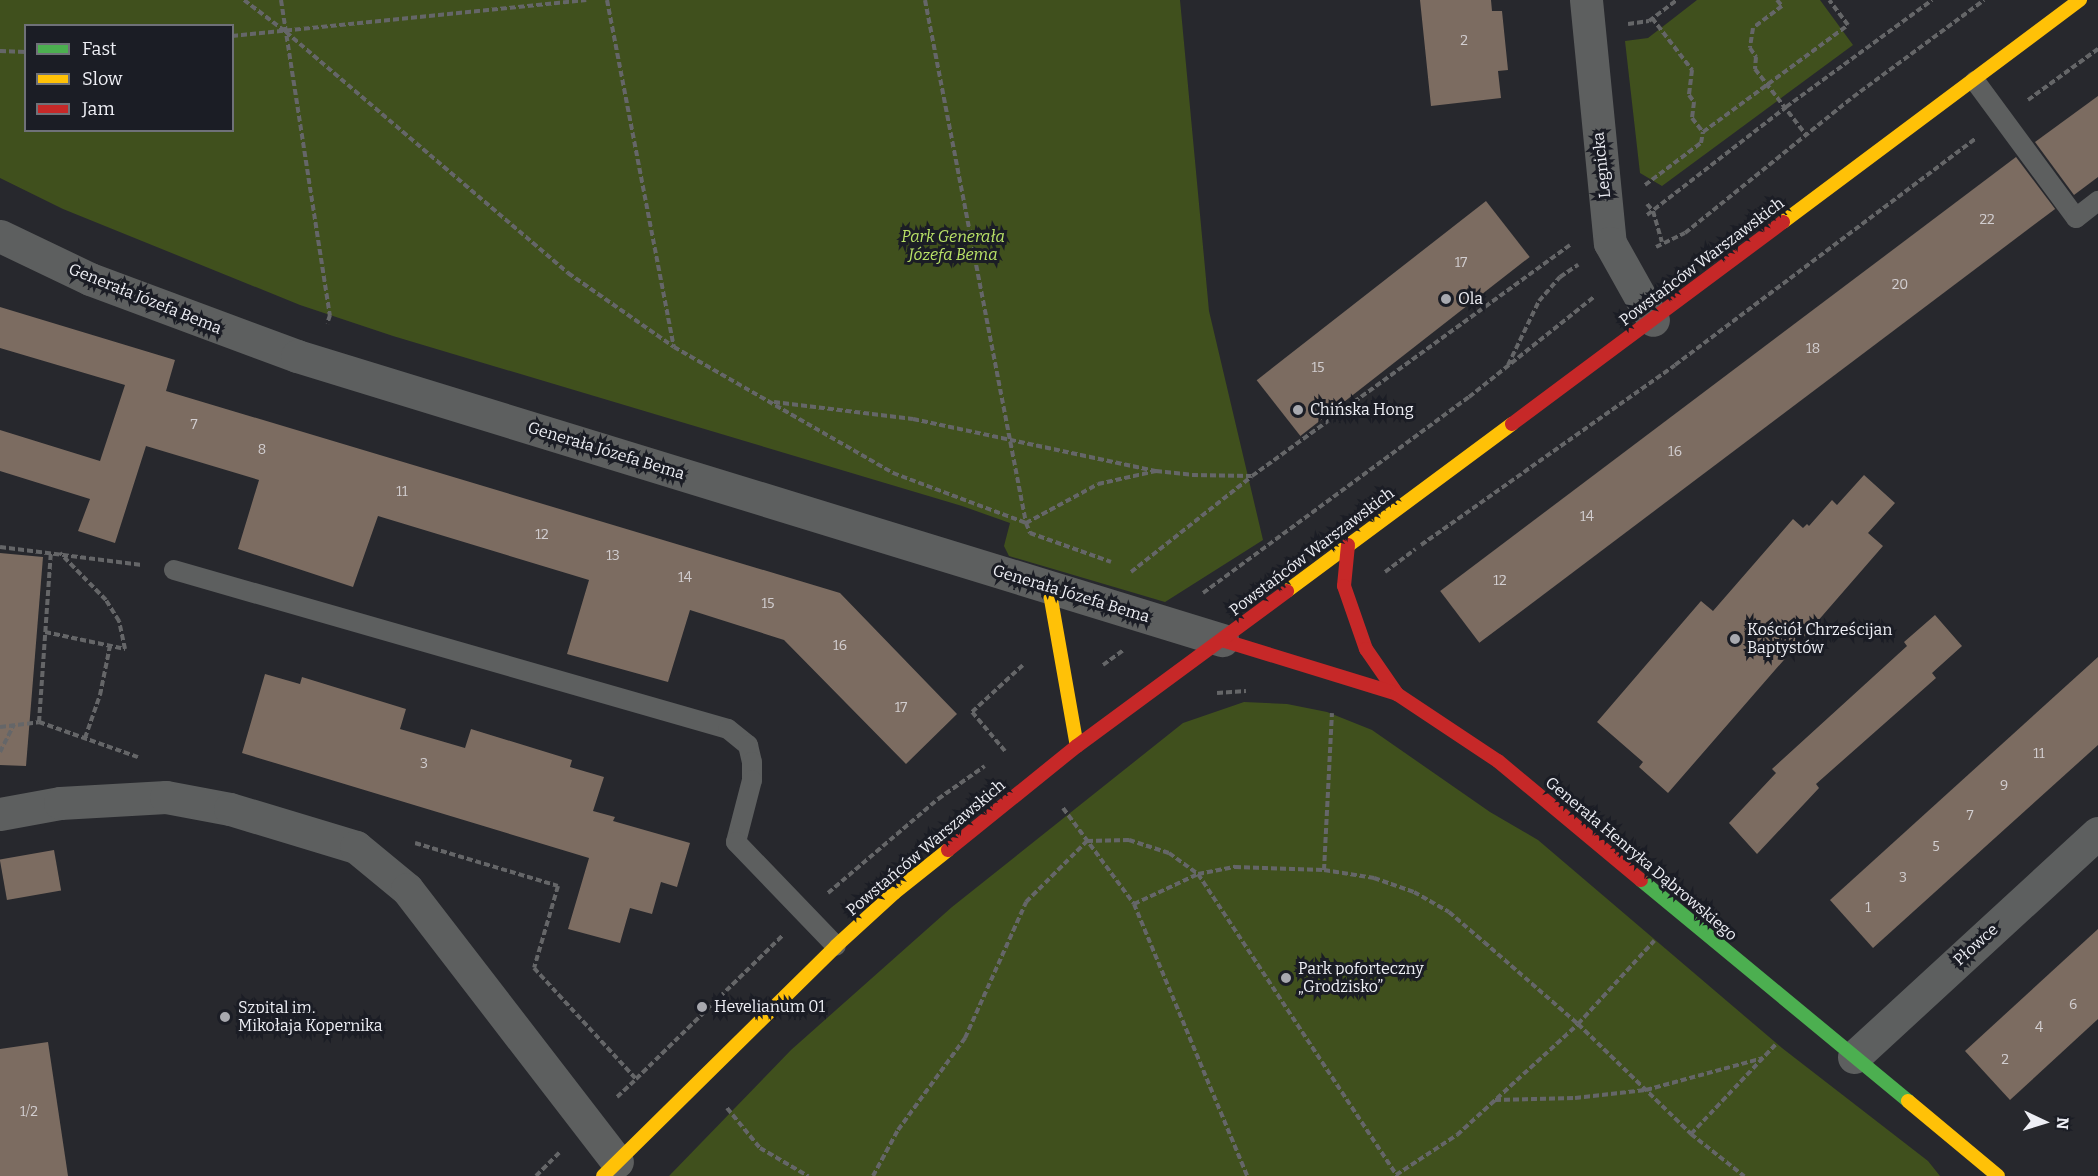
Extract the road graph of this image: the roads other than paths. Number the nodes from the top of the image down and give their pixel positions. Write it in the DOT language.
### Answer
graph roads {
  1 [pos="1586,0"];
  2 [pos="2080,0"];
  3 [pos="1975,81"];
  4 [pos="2098,201"];
  5 [pos="0,236"];
  6 [pos="1653,320"];
  7 [pos="1348,545"];
  8 [pos="174,570"];
  9 [pos="1049,588"];
  10 [pos="1222,640"];
  11 [pos="1397,694"];
  12 [pos="1077,746"];
  13 [pos="0,814"];
  14 [pos="2098,833"];
  15 [pos="836,946"];
  16 [pos="1854,1057"];
  17 [pos="610,1169"];
  18 [pos="1998,1176"];
  1 -- 6 [label="street, Legnicka"];
  2 -- 3 [label="street, Powstańców Warszawskich"];
  3 -- 4 [label="lane"];
  3 -- 6 [label="street, Powstańców Warszawskich"];
  5 -- 9 [label="street, Generała Józefa Bema"];
  6 -- 7 [label="street, Powstańców Warszawskich"];
  7 -- 10 [label="street, Powstańców Warszawskich"];
  7 -- 11 [label="street"];
  8 -- 15 [label="lane"];
  9 -- 10 [label="street, Generała Józefa Bema"];
  9 -- 12 [label="street"];
  10 -- 11 [label="street, Generała Henryka Dąbrowskiego"];
  10 -- 12 [label="street, Powstańców Warszawskich"];
  11 -- 16 [label="street, Generała Henryka Dąbrowskiego"];
  12 -- 15 [label="street, Powstańców Warszawskich"];
  13 -- 17 [label="street"];
  14 -- 16 [label="street, Płowce"];
  15 -- 17 [label="street, Powstańców Warszawskich"];
  16 -- 18 [label="street, Generała Henryka Dąbrowskiego"];
}
